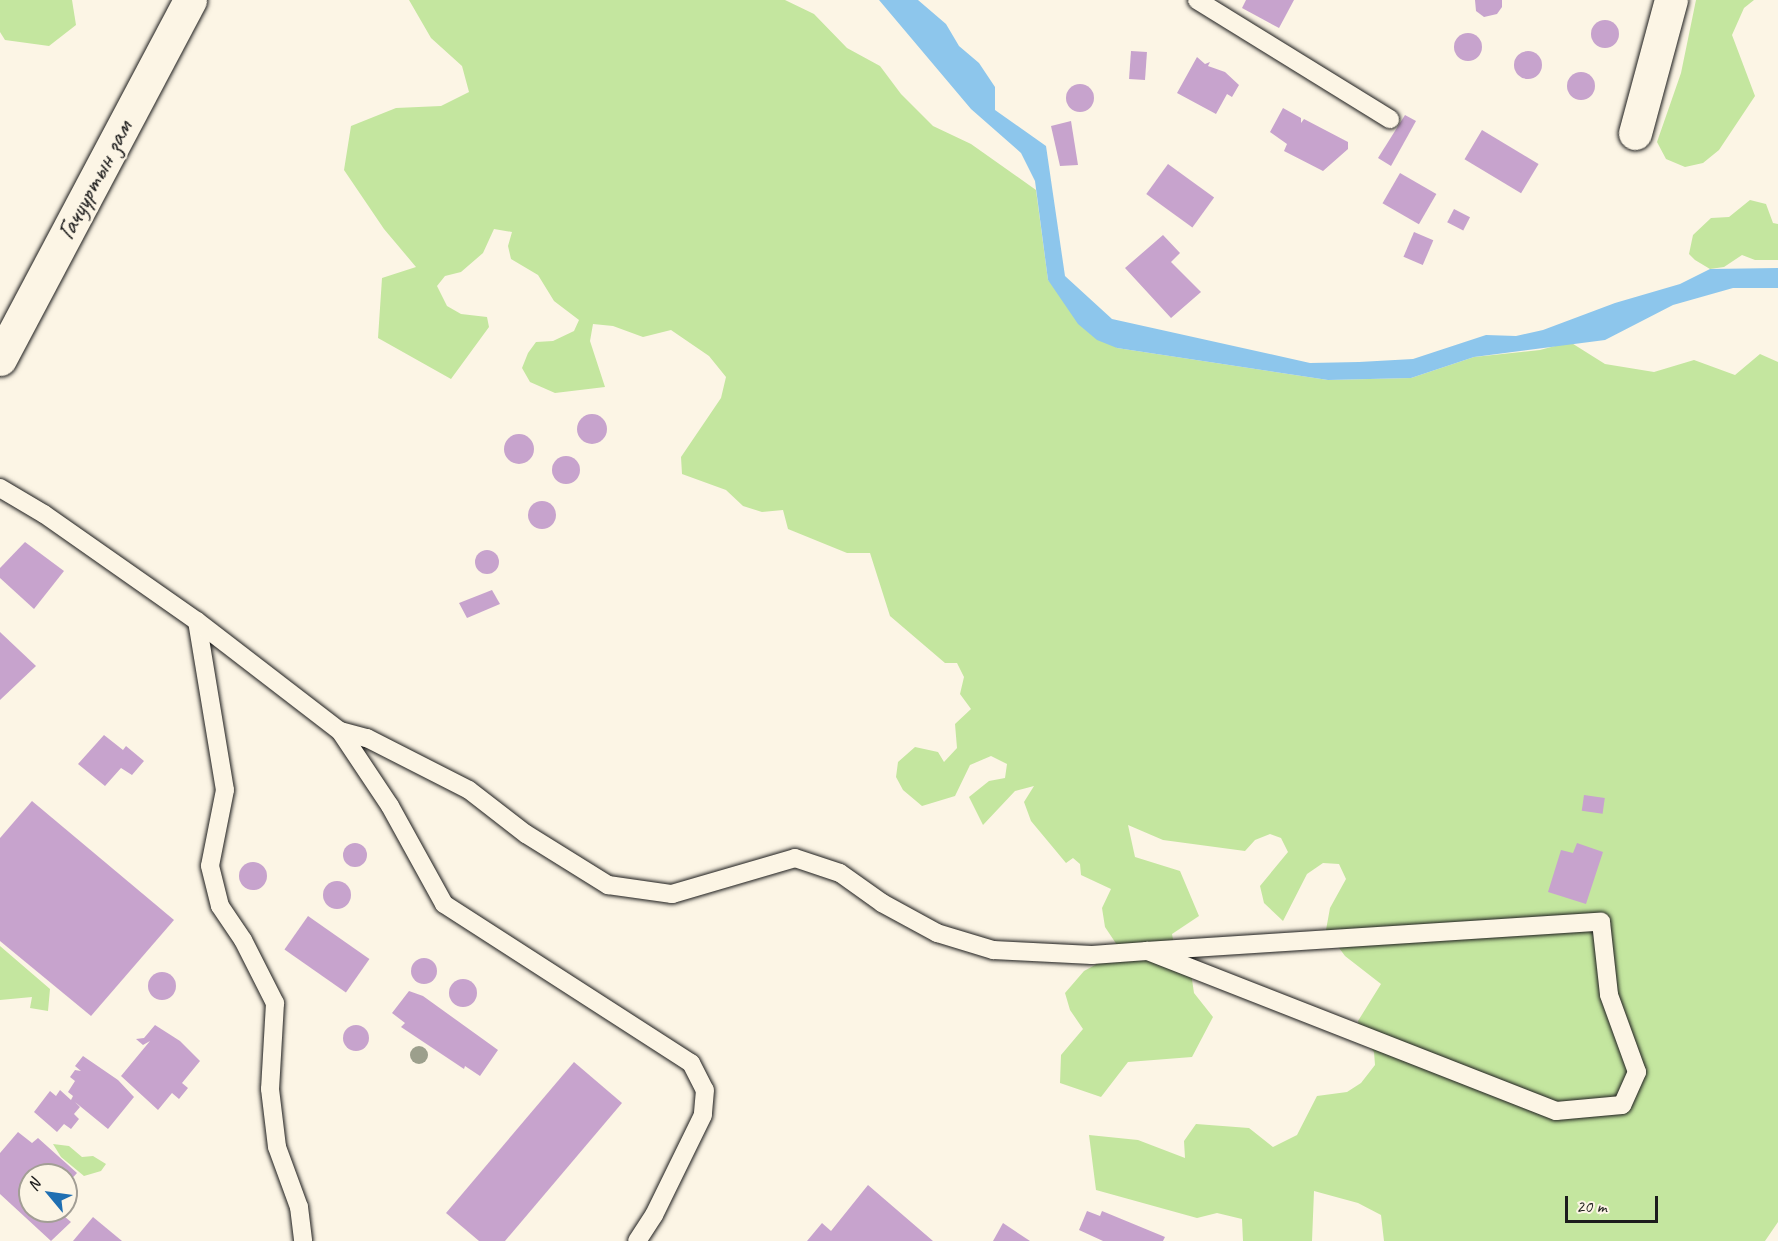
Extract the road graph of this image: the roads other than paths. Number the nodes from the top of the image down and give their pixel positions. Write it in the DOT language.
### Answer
graph roads {
  1 [pos="190,0"];
  2 [pos="1197,0"];
  3 [pos="1671,0"];
  4 [pos="1390,119"];
  5 [pos="1635,133"];
  6 [pos="0,359"];
  7 [pos="0,488"];
  8 [pos="197,621"];
  9 [pos="340,731"];
  10 [pos="1147,951"];
  11 [pos="303,1241"];
  12 [pos="637,1241"];
  1 -- 6 [label="main road, Гачууртын зам"];
  2 -- 4 [label="lane"];
  3 -- 5 [label="main road"];
  7 -- 8 [label="lane"];
  8 -- 9 [label="lane"];
  8 -- 11 [label="lane"];
  9 -- 10 [label="lane"];
  9 -- 12 [label="lane"];
  10 -- 10 [label="lane"];
}
